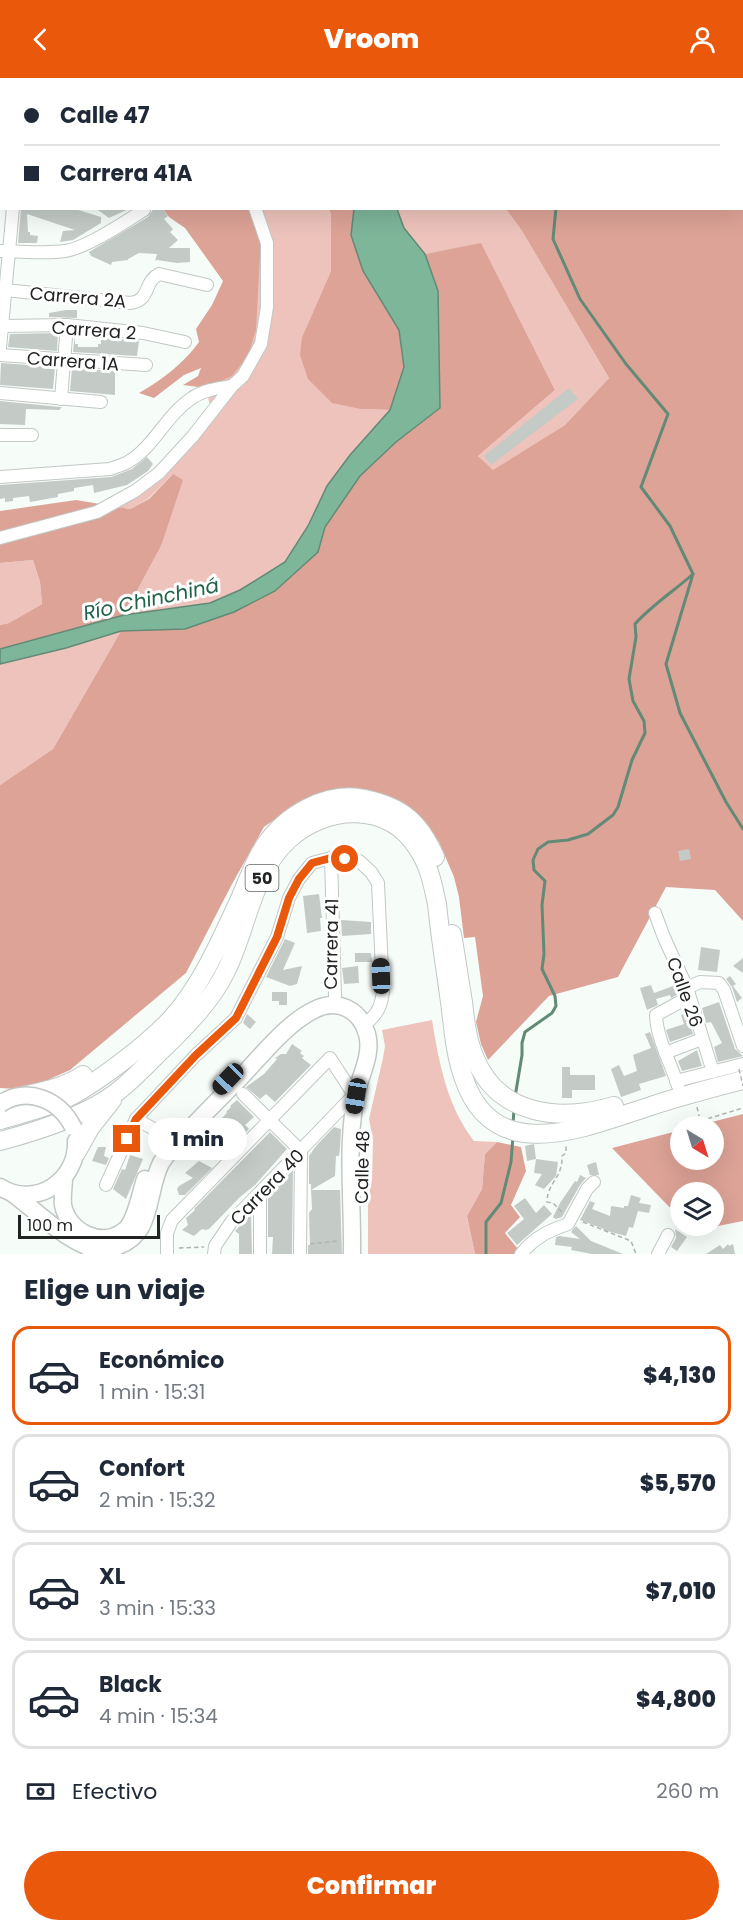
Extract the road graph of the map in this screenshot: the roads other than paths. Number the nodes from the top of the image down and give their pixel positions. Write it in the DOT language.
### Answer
graph roads {
  1 [pos="13,210"];
  2 [pos="144,210"];
  3 [pos="256,210"];
  4 [pos="4,251"];
  5 [pos="207,285"];
  6 [pos="5,290"];
  7 [pos="67,325"];
  8 [pos="2,326"];
  9 [pos="185,342"];
  10 [pos="0,348"];
  11 [pos="0,356"];
  12 [pos="64,360"];
  13 [pos="146,365"];
  14 [pos="232,386"];
  15 [pos="0,393"];
  16 [pos="61,399"];
  17 [pos="100,402"];
  18 [pos="0,435"];
  19 [pos="32,435"];
  20 [pos="0,477"];
  21 [pos="0,538"];
  22 [pos="331,858"];
  23 [pos="655,913"];
  24 [pos="206,968"];
  25 [pos="688,992"];
  26 [pos="331,1001"];
  27 [pos="370,1020"];
  28 [pos="740,1022"];
  29 [pos="702,1039"];
  30 [pos="743,1046"];
  31 [pos="665,1053"];
  32 [pos="742,1069"];
  33 [pos="713,1072"];
  34 [pos="135,1076"];
  35 [pos="682,1086"];
  36 [pos="243,1094"];
  37 [pos="23,1096"];
  38 [pos="359,1096"];
  39 [pos="0,1115"];
  40 [pos="136,1119"];
  41 [pos="270,1121"];
  42 [pos="152,1128"];
  43 [pos="0,1141"];
  44 [pos="301,1151"];
  45 [pos="75,1153"];
  46 [pos="64,1177"];
  47 [pos="594,1182"];
  48 [pos="106,1185"];
  49 [pos="6,1190"];
  50 [pos="260,1194"];
  51 [pos="669,1235"];
  52 [pos="356,1249"];
  53 [pos="215,1250"];
  54 [pos="300,1250"];
  55 [pos="166,1251"];
  56 [pos="260,1254"];
  57 [pos="521,1254"];
  58 [pos="658,1254"];
  1 -- 4 [label="street"];
  2 -- 4 [label="street"];
  3 -- 14 [label="street"];
  4 -- 6 [label="street"];
  5 -- 6 [label="street, Carrera 2A"];
  6 -- 8 [label="street"];
  7 -- 8 [label="street, Carrera 2"];
  7 -- 9 [label="street, Carrera 2"];
  7 -- 12 [label="street"];
  8 -- 10 [label="street"];
  11 -- 12 [label="street, Carrera 1A"];
  12 -- 13 [label="street, Carrera 1A"];
  12 -- 16 [label="street"];
  14 -- 20 [label="street"];
  14 -- 21 [label="street"];
  15 -- 16 [label="street"];
  16 -- 17 [label="street"];
  18 -- 19 [label="street"];
  22 -- 26 [label="street, Carrera 41"];
  22 -- 27 [label="street"];
  22 -- 40 [label="street"];
  23 -- 25 [label="street, Calle 26"];
  24 -- 35 [label="highway, 50"];
  24 -- 37 [label="highway, bridge"];
  24 -- 39 [label="highway, 50"];
  25 -- 28 [label="street"];
  25 -- 29 [label="street, Calle 26"];
  25 -- 31 [label="street"];
  26 -- 27 [label="main road"];
  26 -- 38 [label="main road, Calle 48"];
  26 -- 46 [label="main road, Carrera 41"];
  26 -- 49 [label="main road, Carrera 41"];
  27 -- 38 [label="main road, Calle 48"];
  28 -- 30 [label="street"];
  29 -- 31 [label="street"];
  29 -- 33 [label="street, Calle 26"];
  31 -- 35 [label="street"];
  32 -- 33 [label="street"];
  32 -- 35 [label="highway, 50"];
  33 -- 35 [label="street"];
  34 -- 35 [label="highway, 50"];
  34 -- 43 [label="highway, 50"];
  34 -- 45 [label="highway"];
  36 -- 41 [label="street"];
  37 -- 39 [label="main road, bridge"];
  37 -- 45 [label="main road, bridge"];
  38 -- 41 [label="street"];
  38 -- 44 [label="street, Carrera 40"];
  38 -- 52 [label="main road, Calle 48"];
  40 -- 42 [label="street"];
  40 -- 48 [label="street"];
  41 -- 44 [label="street"];
  41 -- 55 [label="street"];
  44 -- 50 [label="street, Carrera 40"];
  44 -- 54 [label="street"];
  45 -- 46 [label="main road"];
  46 -- 49 [label="main road"];
  47 -- 57 [label="street"];
  50 -- 53 [label="street, Carrera 40"];
  50 -- 56 [label="street"];
  51 -- 58 [label="street"];
}
